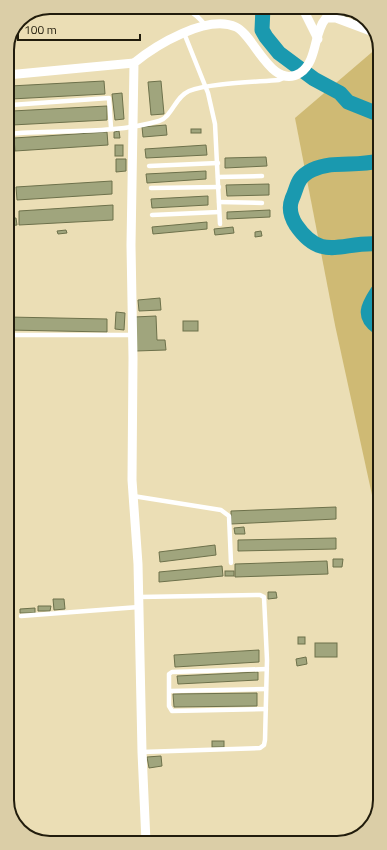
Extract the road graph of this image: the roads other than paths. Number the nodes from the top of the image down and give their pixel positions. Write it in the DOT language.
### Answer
graph roads {
  1 [pos="196,14"];
  2 [pos="306,14"];
  3 [pos="206,26"];
  4 [pos="366,28"];
  5 [pos="184,33"];
  6 [pos="318,38"];
  7 [pos="134,63"];
  8 [pos="14,74"];
  9 [pos="290,76"];
  10 [pos="206,87"];
  11 [pos="14,105"];
  12 [pos="132,127"];
  13 [pos="111,128"];
  14 [pos="14,134"];
  15 [pos="218,163"];
  16 [pos="149,166"];
  17 [pos="262,176"];
  18 [pos="218,177"];
  19 [pos="219,186"];
  20 [pos="151,188"];
  21 [pos="219,202"];
  22 [pos="262,203"];
  23 [pos="219,212"];
  24 [pos="152,215"];
  25 [pos="220,224"];
  26 [pos="14,335"];
  27 [pos="133,335"];
  28 [pos="133,496"];
  29 [pos="231,563"];
  30 [pos="139,597"];
  31 [pos="139,607"];
  32 [pos="21,616"];
  33 [pos="267,669"];
  34 [pos="266,689"];
  35 [pos="170,691"];
  36 [pos="266,709"];
  37 [pos="142,752"];
  38 [pos="146,836"];
  1 -- 3 [label="lane"];
  2 -- 6 [label="street"];
  3 -- 5 [label="street"];
  3 -- 9 [label="street"];
  4 -- 6 [label="street"];
  5 -- 7 [label="street"];
  5 -- 10 [label="lane"];
  6 -- 9 [label="street"];
  7 -- 8 [label="street"];
  7 -- 12 [label="street"];
  9 -- 10 [label="lane"];
  10 -- 12 [label="lane"];
  10 -- 15 [label="lane"];
  11 -- 13 [label="lane"];
  12 -- 13 [label="lane"];
  12 -- 27 [label="street"];
  13 -- 14 [label="lane"];
  15 -- 16 [label="lane"];
  15 -- 18 [label="lane"];
  17 -- 18 [label="lane"];
  18 -- 19 [label="lane"];
  19 -- 20 [label="lane"];
  19 -- 21 [label="lane"];
  21 -- 22 [label="lane"];
  21 -- 23 [label="lane"];
  23 -- 24 [label="lane"];
  23 -- 25 [label="lane"];
  26 -- 27 [label="lane"];
  27 -- 28 [label="street"];
  28 -- 29 [label="lane"];
  28 -- 30 [label="street"];
  30 -- 31 [label="street"];
  30 -- 33 [label="lane"];
  31 -- 32 [label="lane"];
  31 -- 37 [label="street"];
  33 -- 34 [label="lane"];
  33 -- 35 [label="lane"];
  34 -- 35 [label="lane"];
  34 -- 36 [label="lane"];
  35 -- 36 [label="lane"];
  36 -- 37 [label="lane"];
  37 -- 38 [label="street"];
}
